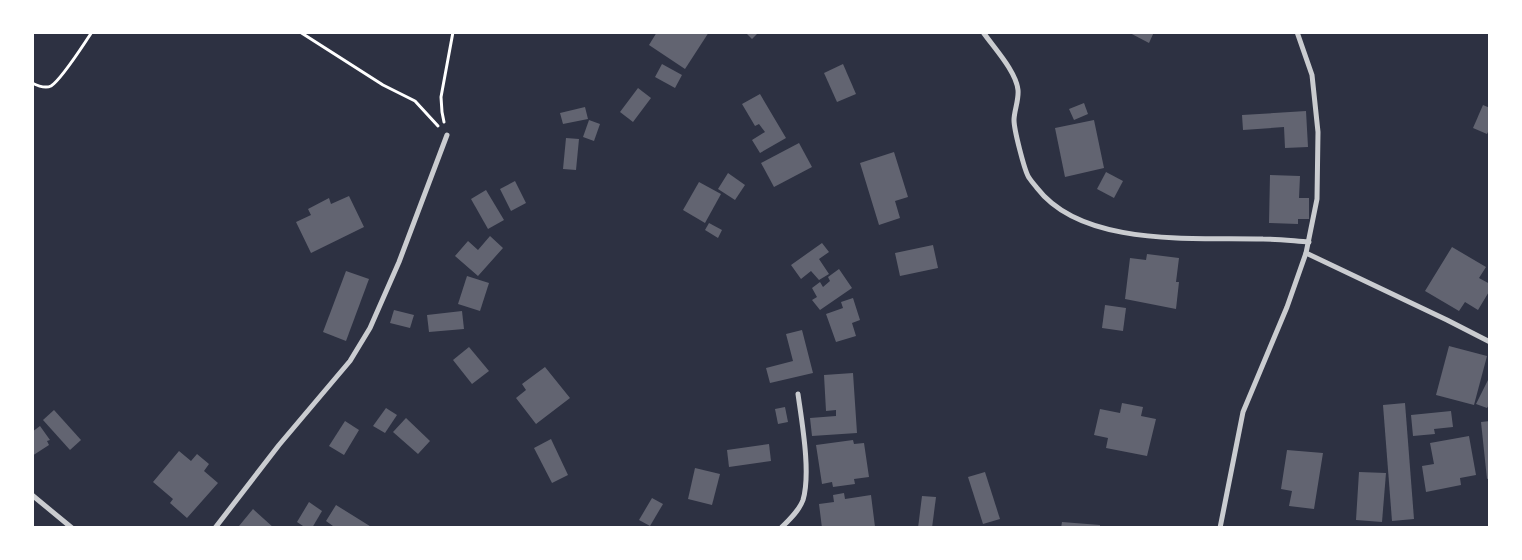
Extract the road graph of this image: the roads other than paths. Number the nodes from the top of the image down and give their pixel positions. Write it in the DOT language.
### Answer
graph roads {
  1 [pos="982,32"];
  2 [pos="1297,32"];
  3 [pos="447,135"];
  4 [pos="1309,242"];
  5 [pos="1306,253"];
  6 [pos="1490,342"];
  7 [pos="798,394"];
  8 [pos="32,495"];
  9 [pos="72,528"];
  10 [pos="215,528"];
  11 [pos="781,528"];
  12 [pos="1220,528"];
  1 -- 4 [label="street"];
  2 -- 4 [label="street"];
  3 -- 10 [label="street"];
  4 -- 5 [label="street"];
  5 -- 6 [label="street"];
  5 -- 12 [label="street"];
  7 -- 11 [label="street"];
  8 -- 9 [label="street"];
}
